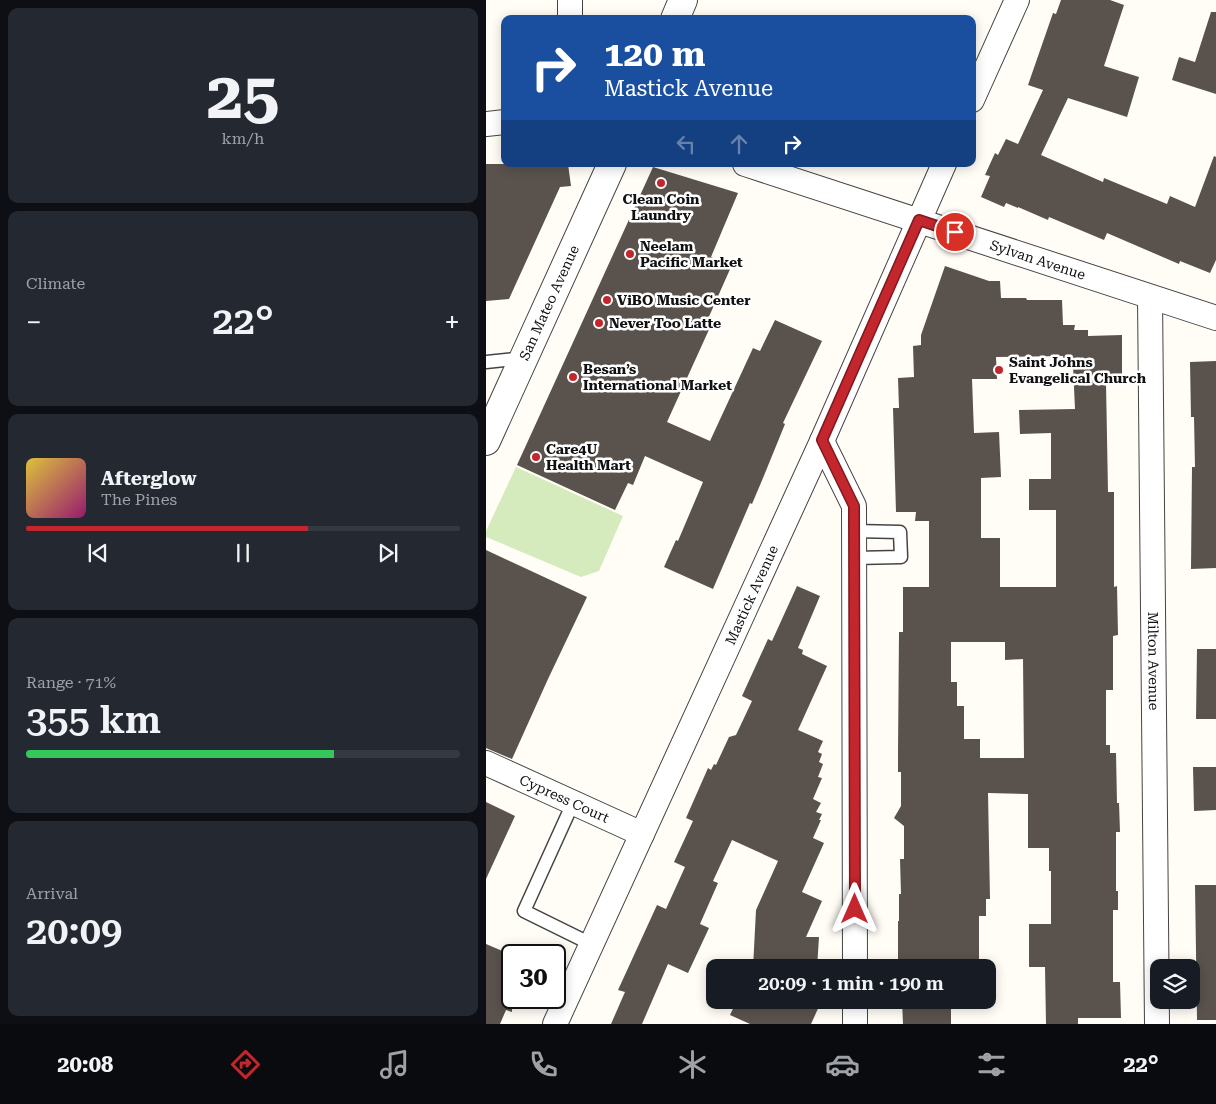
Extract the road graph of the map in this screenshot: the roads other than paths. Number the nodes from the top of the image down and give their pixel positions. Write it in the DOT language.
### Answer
graph roads {
  1 [pos="570,0"];
  2 [pos="683,0"];
  3 [pos="1017,0"];
  4 [pos="570,15"];
  5 [pos="677,15"];
  6 [pos="976,91"];
  7 [pos="501,122"];
  8 [pos="486,124"];
  9 [pos="611,167"];
  10 [pos="754,167"];
  11 [pos="943,167"];
  12 [pos="919,220"];
  13 [pos="1150,297"];
  14 [pos="1216,318"];
  15 [pos="525,358"];
  16 [pos="486,362"];
  17 [pos="822,440"];
  18 [pos="486,441"];
  19 [pos="854,531"];
  20 [pos="854,558"];
  21 [pos="486,763"];
  22 [pos="574,803"];
  23 [pos="642,834"];
  24 [pos="592,944"];
  25 [pos="855,959"];
  26 [pos="855,1009"];
  27 [pos="555,1024"];
  28 [pos="855,1024"];
  29 [pos="1157,1024"];
  1 -- 4 [label="street"];
  2 -- 5 [label="street"];
  3 -- 6 [label="street"];
  7 -- 8 [label="street"];
  9 -- 15 [label="street, San Mateo Avenue"];
  10 -- 12 [label="street, Sylvan Avenue"];
  11 -- 12 [label="street, Mastick Avenue"];
  12 -- 13 [label="street, Sylvan Avenue"];
  12 -- 17 [label="street, Mastick Avenue"];
  13 -- 14 [label="street, Sylvan Avenue"];
  13 -- 29 [label="street, Milton Avenue"];
  15 -- 16 [label="lane"];
  15 -- 18 [label="street, San Mateo Avenue"];
  17 -- 19 [label="street"];
  17 -- 23 [label="street, Mastick Avenue"];
  19 -- 20 [label="street"];
  19 -- 20 [label="lane"];
  20 -- 25 [label="street"];
  21 -- 22 [label="street, Cypress Court"];
  22 -- 23 [label="street, Cypress Court"];
  22 -- 24 [label="lane"];
  23 -- 24 [label="street, Mastick Avenue"];
  24 -- 27 [label="street, Mastick Avenue"];
  26 -- 28 [label="street"];
}
